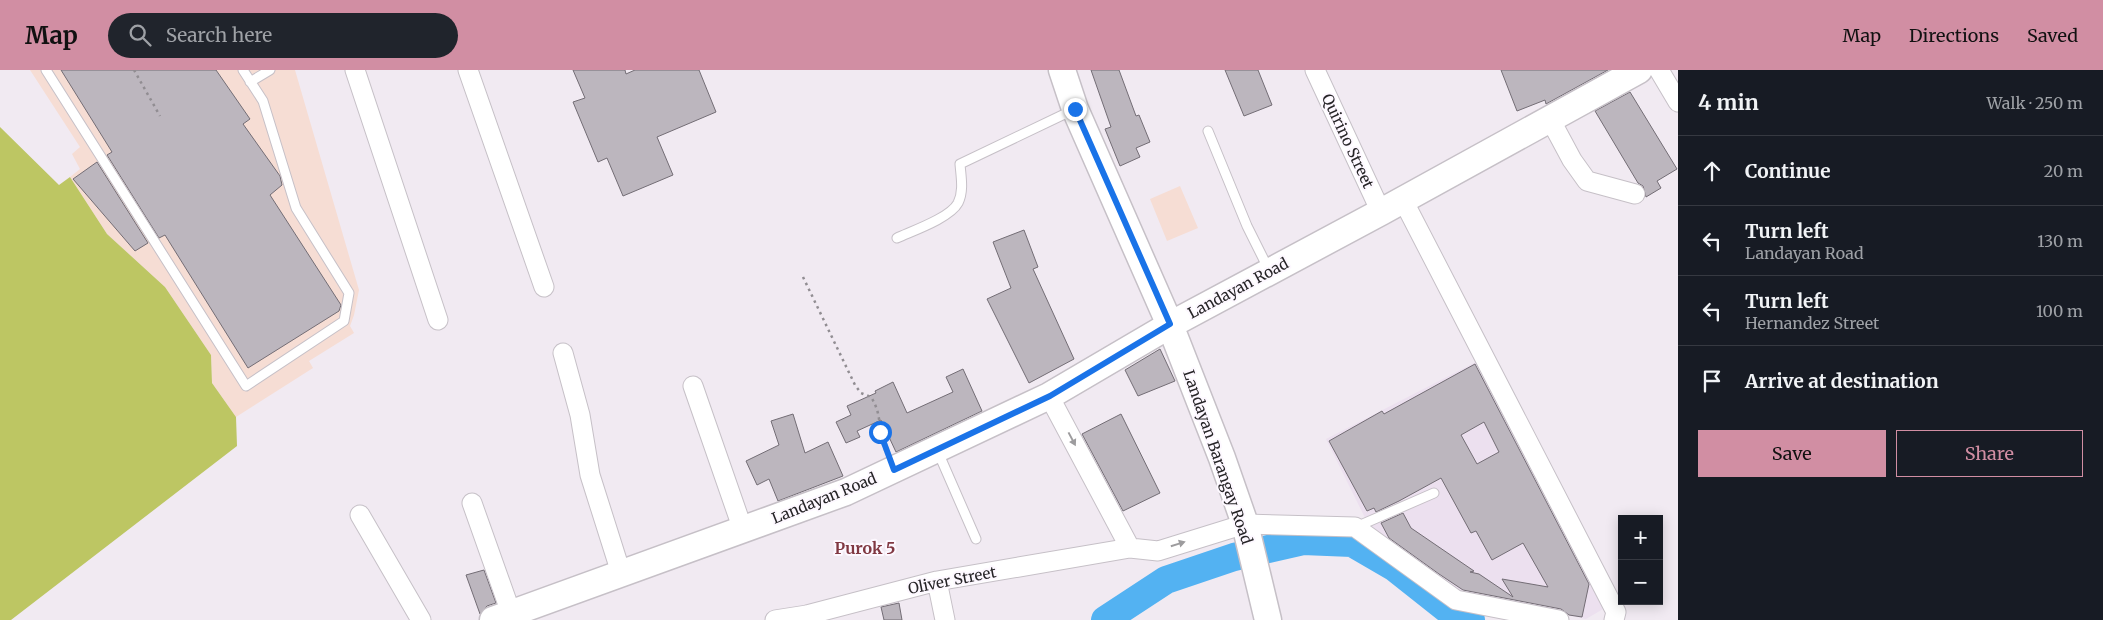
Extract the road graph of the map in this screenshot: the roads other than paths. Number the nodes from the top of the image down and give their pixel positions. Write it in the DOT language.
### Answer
graph roads {
  1 [pos="46,70"];
  2 [pos="243,70"];
  3 [pos="270,70"];
  4 [pos="355,70"];
  5 [pos="468,70"];
  6 [pos="1062,70"];
  7 [pos="1315,70"];
  8 [pos="1639,70"];
  9 [pos="1659,70"];
  10 [pos="250,82"];
  11 [pos="1678,102"];
  12 [pos="1075,109"];
  13 [pos="1550,119"];
  14 [pos="1208,130"];
  15 [pos="1635,194"];
  16 [pos="1403,200"];
  17 [pos="1381,212"];
  18 [pos="897,238"];
  19 [pos="1270,271"];
  20 [pos="544,287"];
  21 [pos="438,320"];
  22 [pos="1170,324"];
  23 [pos="563,353"];
  24 [pos="693,386"];
  25 [pos="1050,396"];
  26 [pos="937,449"];
  27 [pos="1434,494"];
  28 [pos="472,503"];
  29 [pos="360,515"];
  30 [pos="1245,524"];
  31 [pos="1355,527"];
  32 [pos="743,530"];
  33 [pos="976,539"];
  34 [pos="1130,548"];
  35 [pos="621,573"];
  36 [pos="937,581"];
  37 [pos="502,617"];
  38 [pos="809,618"];
  39 [pos="421,620"];
  40 [pos="775,620"];
  41 [pos="944,620"];
  42 [pos="1268,620"];
  43 [pos="1558,620"];
  44 [pos="1614,620"];
  1 -- 10 [label="lane"];
  2 -- 10 [label="lane"];
  3 -- 10 [label="lane"];
  4 -- 21 [label="street"];
  5 -- 20 [label="street"];
  6 -- 12 [label="street, Landayan Barangay Road"];
  7 -- 17 [label="street, Quirino Street"];
  8 -- 13 [label="street, Landayan Road"];
  9 -- 11 [label="street"];
  12 -- 18 [label="lane"];
  12 -- 22 [label="street, Landayan Barangay Road"];
  13 -- 15 [label="street"];
  13 -- 16 [label="street, Landayan Road"];
  14 -- 19 [label="lane"];
  16 -- 17 [label="street, Landayan Road"];
  16 -- 44 [label="street"];
  17 -- 19 [label="street, Landayan Road"];
  19 -- 22 [label="street, Landayan Road"];
  22 -- 25 [label="street, Landayan Road"];
  22 -- 30 [label="street, Landayan Barangay Road"];
  23 -- 35 [label="street"];
  24 -- 32 [label="street"];
  25 -- 26 [label="street, Landayan Road"];
  25 -- 34 [label="street, one-way"];
  26 -- 32 [label="street, Landayan Road"];
  26 -- 33 [label="lane"];
  27 -- 31 [label="lane"];
  28 -- 37 [label="street"];
  29 -- 39 [label="street"];
  30 -- 31 [label="street, Oliver Street"];
  34 -- 30 [label="street, Oliver Street, one-way"];
  30 -- 42 [label="street, Landayan Barangay Road"];
  31 -- 43 [label="street"];
  32 -- 35 [label="street, Landayan Road"];
  34 -- 36 [label="street, Oliver Street"];
  35 -- 37 [label="street, Landayan Road"];
  36 -- 38 [label="street, Oliver Street"];
  36 -- 41 [label="street"];
  38 -- 40 [label="street, Oliver Street"];
}
